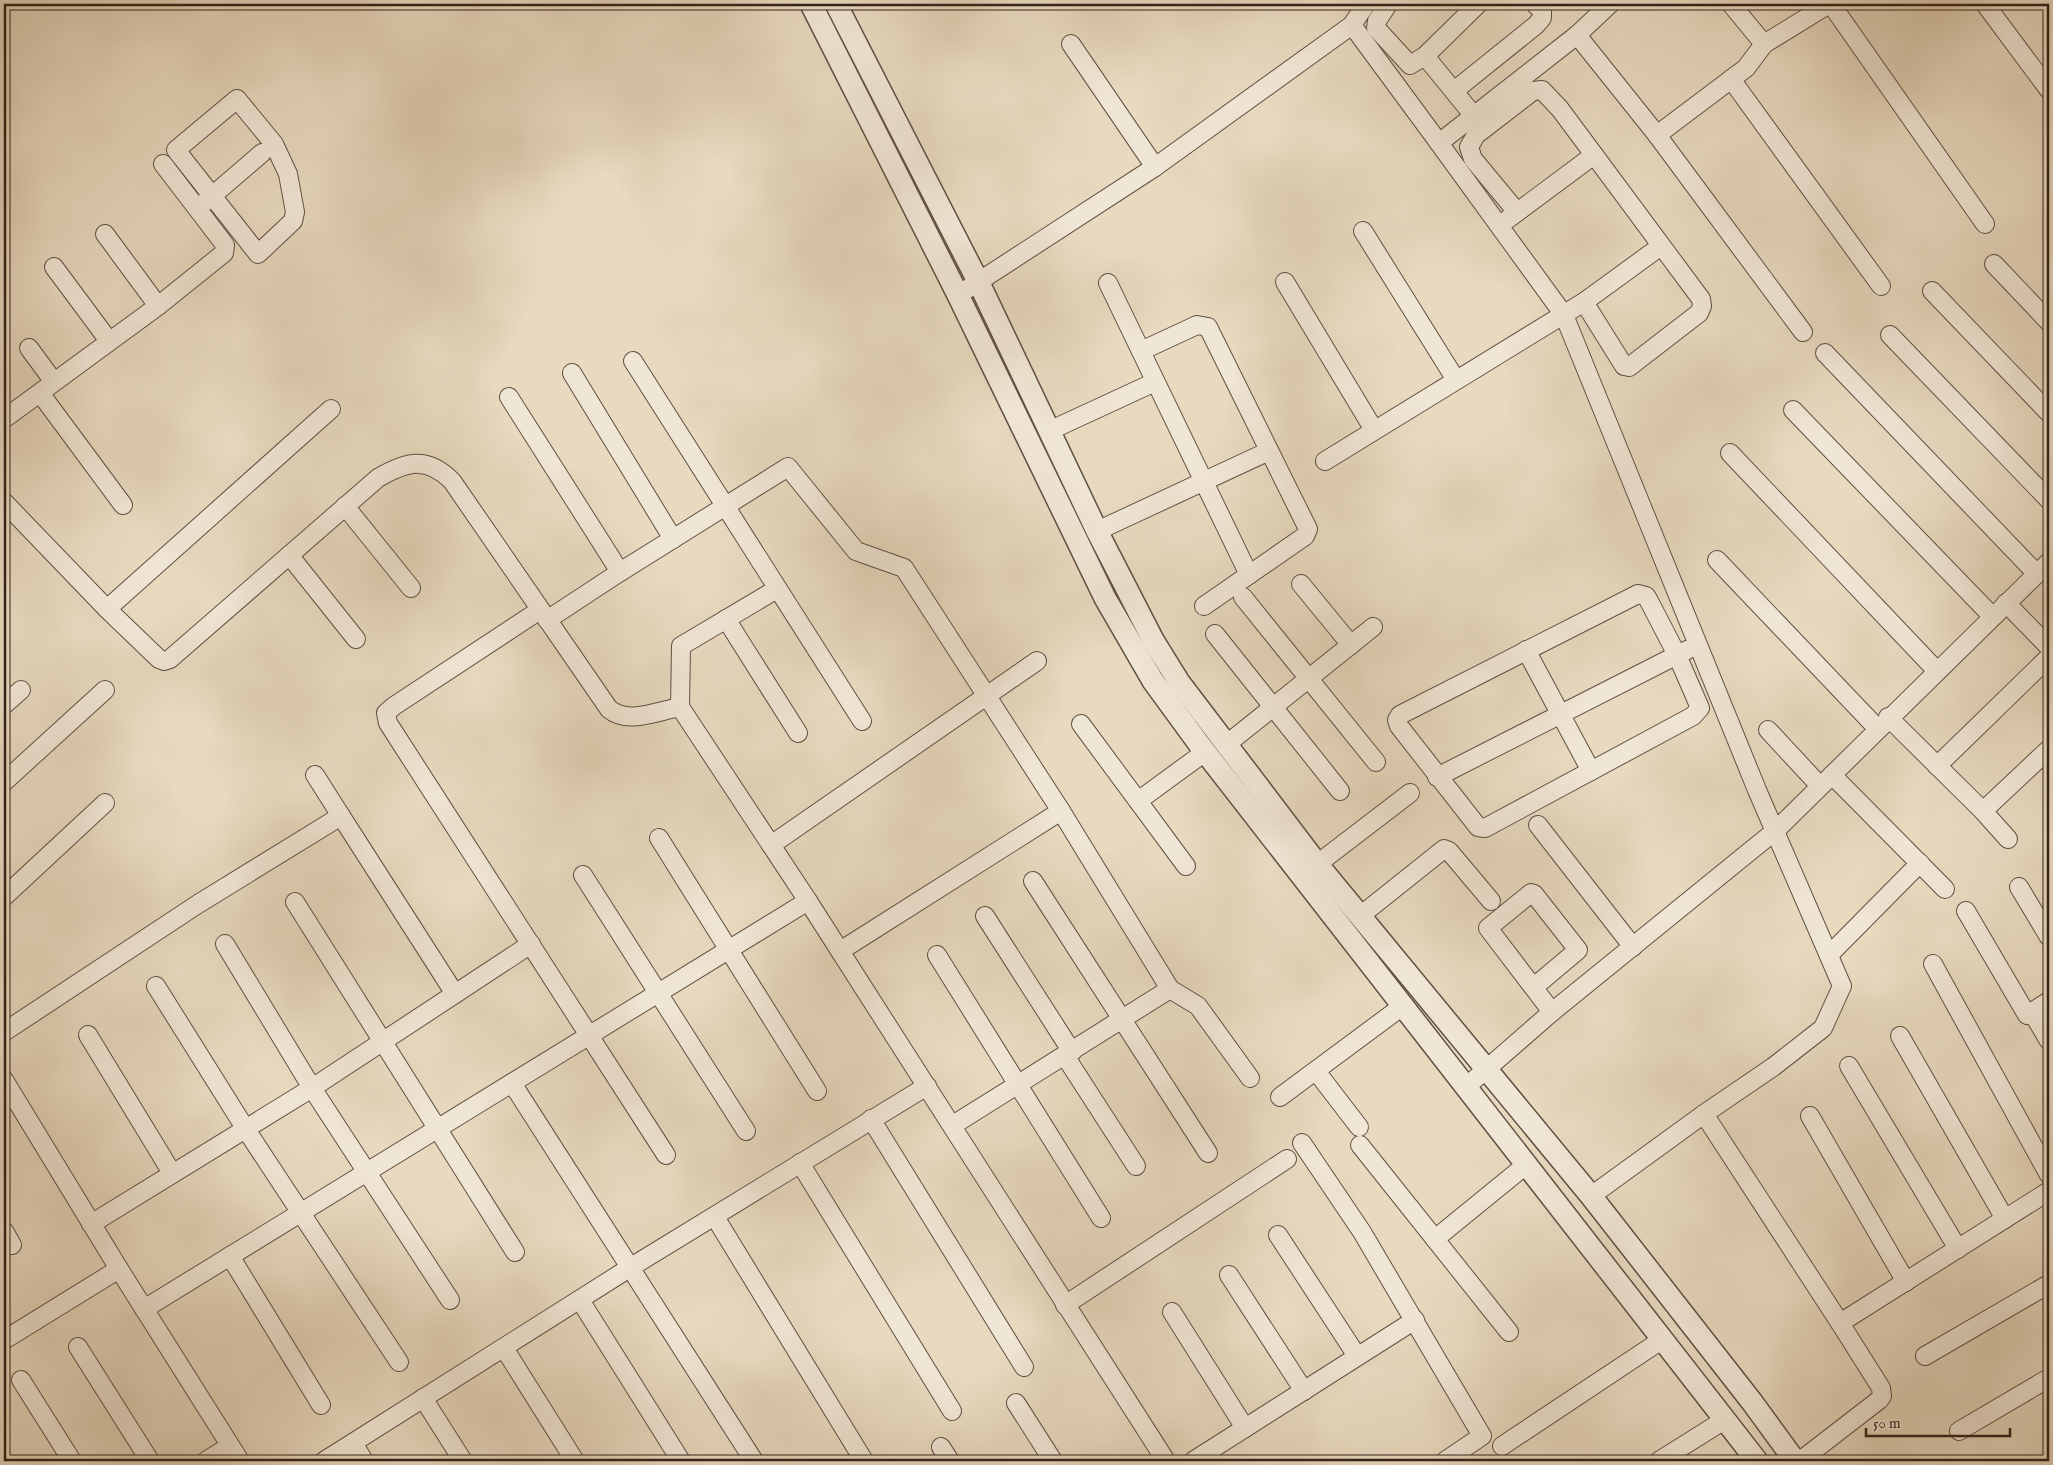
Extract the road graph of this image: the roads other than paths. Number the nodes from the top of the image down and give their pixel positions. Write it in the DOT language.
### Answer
graph roads {
  1 [pos="811,4"];
  2 [pos="836,4"];
  3 [pos="1366,4"];
  4 [pos="1388,4"];
  5 [pos="1478,4"];
  6 [pos="1535,4"];
  7 [pos="1610,4"];
  8 [pos="1731,4"];
  9 [pos="1830,4"];
  10 [pos="1985,4"];
  11 [pos="1352,25"];
  12 [pos="1577,34"];
  13 [pos="1071,44"];
  14 [pos="1764,44"];
  15 [pos="1425,56"];
  16 [pos="1731,80"];
  17 [pos="2049,90"];
  18 [pos="1454,91"];
  19 [pos="1474,116"];
  20 [pos="1657,135"];
  21 [pos="1440,143"];
  22 [pos="262,153"];
  23 [pos="1594,155"];
  24 [pos="163,164"];
  25 [pos="1155,166"];
  26 [pos="213,196"];
  27 [pos="197,209"];
  28 [pos="1517,212"];
  29 [pos="1985,224"];
  30 [pos="1499,225"];
  31 [pos="1363,232"];
  32 [pos="105,234"];
  33 [pos="1661,246"];
  34 [pos="1994,264"];
  35 [pos="54,266"];
  36 [pos="1285,282"];
  37 [pos="980,283"];
  38 [pos="1108,283"];
  39 [pos="1881,286"];
  40 [pos="1932,291"];
  41 [pos="958,295"];
  42 [pos="1584,302"];
  43 [pos="158,306"];
  44 [pos="1564,314"];
  45 [pos="2049,322"];
  46 [pos="1803,332"];
  47 [pos="1890,335"];
  48 [pos="109,341"];
  49 [pos="29,348"];
  50 [pos="1141,351"];
  51 [pos="1825,353"];
  52 [pos="633,361"];
  53 [pos="572,373"];
  54 [pos="1456,380"];
  55 [pos="54,382"];
  56 [pos="1155,382"];
  57 [pos="40,393"];
  58 [pos="509,397"];
  59 [pos="331,409"];
  60 [pos="1793,410"];
  61 [pos="2049,413"];
  62 [pos="4,420"];
  63 [pos="1051,430"];
  64 [pos="1374,430"];
  65 [pos="1270,452"];
  66 [pos="1730,453"];
  67 [pos="1325,461"];
  68 [pos="1203,482"];
  69 [pos="2049,500"];
  70 [pos="4,502"];
  71 [pos="123,506"];
  72 [pos="345,506"];
  73 [pos="724,506"];
  74 [pos="1097,531"];
  75 [pos="673,539"];
  76 [pos="289,555"];
  77 [pos="1717,560"];
  78 [pos="2049,562"];
  79 [pos="620,572"];
  80 [pos="2036,574"];
  81 [pos="1249,575"];
  82 [pos="1301,584"];
  83 [pos="411,588"];
  84 [pos="777,588"];
  85 [pos="1243,597"];
  86 [pos="2006,602"];
  87 [pos="1204,606"];
  88 [pos="107,610"];
  89 [pos="544,615"];
  90 [pos="1992,616"];
  91 [pos="726,619"];
  92 [pos="1373,627"];
  93 [pos="1215,634"];
  94 [pos="356,639"];
  95 [pos="1351,645"];
  96 [pos="1698,645"];
  97 [pos="2049,647"];
  98 [pos="1526,650"];
  99 [pos="1677,655"];
  100 [pos="2049,657"];
  101 [pos="1038,661"];
  102 [pos="1936,670"];
  103 [pos="1309,679"];
  104 [pos="21,690"];
  105 [pos="105,690"];
  106 [pos="985,697"];
  107 [pos="4,706"];
  108 [pos="680,707"];
  109 [pos="1273,708"];
  110 [pos="1560,714"];
  111 [pos="862,721"];
  112 [pos="1883,723"];
  113 [pos="1081,724"];
  114 [pos="1768,730"];
  115 [pos="798,733"];
  116 [pos="1226,744"];
  117 [pos="2049,749"];
  118 [pos="1205,752"];
  119 [pos="1376,762"];
  120 [pos="1937,766"];
  121 [pos="1591,771"];
  122 [pos="315,774"];
  123 [pos="1437,777"];
  124 [pos="1826,780"];
  125 [pos="4,782"];
  126 [pos="1340,791"];
  127 [pos="1410,793"];
  128 [pos="1138,801"];
  129 [pos="105,802"];
  130 [pos="1061,811"];
  131 [pos="1982,811"];
  132 [pos="341,816"];
  133 [pos="1538,825"];
  134 [pos="1775,830"];
  135 [pos="659,838"];
  136 [pos="2008,839"];
  137 [pos="771,845"];
  138 [pos="1920,863"];
  139 [pos="1186,866"];
  140 [pos="1310,870"];
  141 [pos="583,874"];
  142 [pos="1034,881"];
  143 [pos="2019,887"];
  144 [pos="1945,889"];
  145 [pos="4,897"];
  146 [pos="808,901"];
  147 [pos="1491,901"];
  148 [pos="295,902"];
  149 [pos="1966,911"];
  150 [pos="984,916"];
  151 [pos="1360,916"];
  152 [pos="2049,937"];
  153 [pos="225,944"];
  154 [pos="531,944"];
  155 [pos="1634,947"];
  156 [pos="729,949"];
  157 [pos="840,951"];
  158 [pos="937,955"];
  159 [pos="1829,956"];
  160 [pos="1933,964"];
  161 [pos="156,986"];
  162 [pos="1534,987"];
  163 [pos="1170,989"];
  164 [pos="658,993"];
  165 [pos="455,994"];
  166 [pos="2049,1001"];
  167 [pos="1404,1005"];
  168 [pos="1552,1012"];
  169 [pos="2032,1012"];
  170 [pos="1122,1021"];
  171 [pos="4,1032"];
  172 [pos="88,1035"];
  173 [pos="588,1036"];
  174 [pos="1900,1036"];
  175 [pos="2049,1041"];
  176 [pos="382,1042"];
  177 [pos="1068,1054"];
  178 [pos="1849,1066"];
  179 [pos="1487,1070"];
  180 [pos="1316,1071"];
  181 [pos="1250,1078"];
  182 [pos="4,1082"];
  183 [pos="512,1083"];
  184 [pos="927,1086"];
  185 [pos="1017,1086"];
  186 [pos="1467,1086"];
  187 [pos="312,1088"];
  188 [pos="817,1091"];
  189 [pos="1280,1097"];
  190 [pos="1704,1114"];
  191 [pos="1810,1116"];
  192 [pos="871,1119"];
  193 [pos="953,1125"];
  194 [pos="1359,1127"];
  195 [pos="245,1128"];
  196 [pos="438,1129"];
  197 [pos="746,1131"];
  198 [pos="1302,1143"];
  199 [pos="1360,1145"];
  200 [pos="1208,1154"];
  201 [pos="666,1155"];
  202 [pos="1287,1159"];
  203 [pos="800,1163"];
  204 [pos="1527,1164"];
  205 [pos="1136,1166"];
  206 [pos="172,1172"];
  207 [pos="367,1173"];
  208 [pos="2049,1175"];
  209 [pos="2049,1191"];
  210 [pos="1590,1196"];
  211 [pos="302,1213"];
  212 [pos="715,1217"];
  213 [pos="1100,1218"];
  214 [pos="2005,1219"];
  215 [pos="91,1224"];
  216 [pos="1278,1235"];
  217 [pos="1435,1239"];
  218 [pos="1958,1248"];
  219 [pos="516,1252"];
  220 [pos="230,1256"];
  221 [pos="630,1267"];
  222 [pos="119,1269"];
  223 [pos="1229,1275"];
  224 [pos="1906,1282"];
  225 [pos="2049,1284"];
  226 [pos="450,1300"];
  227 [pos="580,1300"];
  228 [pos="1065,1305"];
  229 [pos="144,1309"];
  230 [pos="1172,1312"];
  231 [pos="1415,1320"];
  232 [pos="1840,1323"];
  233 [pos="1509,1332"];
  234 [pos="1663,1339"];
  235 [pos="4,1340"];
  236 [pos="78,1347"];
  237 [pos="504,1348"];
  238 [pos="1357,1356"];
  239 [pos="1925,1356"];
  240 [pos="399,1362"];
  241 [pos="1024,1366"];
  242 [pos="2049,1378"];
  243 [pos="22,1380"];
  244 [pos="1304,1391"];
  245 [pos="423,1398"];
  246 [pos="1016,1403"];
  247 [pos="321,1405"];
  248 [pos="952,1411"];
  249 [pos="1726,1418"];
  250 [pos="1246,1428"];
  251 [pos="1959,1431"];
  252 [pos="353,1443"];
  253 [pos="230,1446"];
  254 [pos="1502,1446"];
  255 [pos="72,1461"];
  256 [pos="150,1461"];
  257 [pos="206,1461"];
  258 [pos="240,1461"];
  259 [pos="324,1461"];
  260 [pos="364,1461"];
  261 [pos="463,1461"];
  262 [pos="575,1461"];
  263 [pos="681,1461"];
  264 [pos="754,1461"];
  265 [pos="864,1461"];
  266 [pos="1053,1461"];
  267 [pos="1166,1461"];
  268 [pos="1193,1461"];
  269 [pos="1445,1461"];
  270 [pos="1659,1461"];
  271 [pos="1757,1461"];
  272 [pos="1795,1461"];
  273 [pos="1800,1461"];
  1 -- 41 [label="street"];
  2 -- 37 [label="street"];
  3 -- 11 [label="street"];
  4 -- 15 [label="street"];
  5 -- 15 [label="street"];
  6 -- 18 [label="street"];
  7 -- 12 [label="street"];
  8 -- 14 [label="street"];
  9 -- 14 [label="street"];
  9 -- 29 [label="street"];
  10 -- 17 [label="street"];
  11 -- 21 [label="street"];
  11 -- 25 [label="street"];
  12 -- 19 [label="street"];
  12 -- 20 [label="street"];
  13 -- 25 [label="street"];
  14 -- 16 [label="street"];
  15 -- 18 [label="street"];
  16 -- 20 [label="street"];
  16 -- 39 [label="street"];
  18 -- 19 [label="street"];
  19 -- 21 [label="street"];
  20 -- 46 [label="street"];
  21 -- 30 [label="street"];
  22 -- 26 [label="street"];
  23 -- 28 [label="street"];
  23 -- 28 [label="street"];
  23 -- 33 [label="street"];
  24 -- 27 [label="street"];
  25 -- 37 [label="street"];
  26 -- 26 [label="street"];
  26 -- 27 [label="street"];
  27 -- 43 [label="street"];
  28 -- 30 [label="street"];
  30 -- 44 [label="street"];
  31 -- 54 [label="street"];
  32 -- 43 [label="street"];
  33 -- 42 [label="street"];
  33 -- 42 [label="street"];
  34 -- 45 [label="street"];
  35 -- 48 [label="street"];
  36 -- 64 [label="street"];
  37 -- 41 [label="street"];
  37 -- 63 [label="street"];
  38 -- 50 [label="street"];
  40 -- 61 [label="street"];
  41 -- 118 [label="street"];
  42 -- 44 [label="street"];
  43 -- 48 [label="street"];
  44 -- 54 [label="street"];
  44 -- 96 [label="street"];
  47 -- 69 [label="street"];
  48 -- 55 [label="street"];
  49 -- 55 [label="street"];
  50 -- 56 [label="street"];
  50 -- 65 [label="street"];
  51 -- 80 [label="street"];
  52 -- 73 [label="street"];
  53 -- 75 [label="street"];
  54 -- 64 [label="street"];
  55 -- 57 [label="street"];
  56 -- 63 [label="street"];
  56 -- 68 [label="street"];
  57 -- 62 [label="street"];
  57 -- 71 [label="street"];
  58 -- 79 [label="street"];
  59 -- 88 [label="street"];
  60 -- 90 [label="street"];
  63 -- 74 [label="street"];
  64 -- 67 [label="street"];
  65 -- 68 [label="street"];
  65 -- 81 [label="street"];
  66 -- 102 [label="street"];
  68 -- 74 [label="street"];
  68 -- 81 [label="street"];
  70 -- 88 [label="street"];
  72 -- 76 [label="street"];
  72 -- 83 [label="street"];
  72 -- 89 [label="street"];
  73 -- 75 [label="street"];
  73 -- 84 [label="street"];
  73 -- 106 [label="street"];
  74 -- 116 [label="street"];
  75 -- 79 [label="street"];
  76 -- 88 [label="street"];
  76 -- 94 [label="street"];
  77 -- 112 [label="street"];
  78 -- 80 [label="street"];
  79 -- 89 [label="street"];
  80 -- 86 [label="street"];
  81 -- 87 [label="street"];
  82 -- 95 [label="street"];
  84 -- 91 [label="street"];
  84 -- 111 [label="street"];
  85 -- 103 [label="street"];
  86 -- 90 [label="street"];
  86 -- 97 [label="street"];
  89 -- 108 [label="street"];
  89 -- 154 [label="street"];
  90 -- 102 [label="street"];
  91 -- 108 [label="street"];
  91 -- 115 [label="street"];
  92 -- 95 [label="street"];
  93 -- 109 [label="street"];
  95 -- 103 [label="street"];
  96 -- 99 [label="street"];
  96 -- 134 [label="street"];
  98 -- 99 [label="street"];
  98 -- 110 [label="street"];
  98 -- 123 [label="street"];
  99 -- 110 [label="street"];
  99 -- 121 [label="street"];
  100 -- 120 [label="street"];
  101 -- 106 [label="street"];
  102 -- 112 [label="street"];
  103 -- 109 [label="street"];
  103 -- 119 [label="street"];
  104 -- 107 [label="street"];
  105 -- 125 [label="street"];
  106 -- 130 [label="street"];
  106 -- 137 [label="street"];
  108 -- 137 [label="street"];
  109 -- 116 [label="street"];
  109 -- 126 [label="street"];
  110 -- 121 [label="street"];
  110 -- 123 [label="street"];
  112 -- 120 [label="street"];
  112 -- 124 [label="street"];
  113 -- 128 [label="street"];
  114 -- 124 [label="street"];
  116 -- 140 [label="street"];
  117 -- 131 [label="street"];
  118 -- 128 [label="street"];
  118 -- 140 [label="street"];
  120 -- 131 [label="street"];
  121 -- 123 [label="street"];
  122 -- 132 [label="street"];
  124 -- 134 [label="street"];
  124 -- 138 [label="street"];
  127 -- 140 [label="street"];
  128 -- 139 [label="street"];
  129 -- 145 [label="street"];
  130 -- 157 [label="street"];
  130 -- 163 [label="street"];
  131 -- 136 [label="street"];
  132 -- 165 [label="street"];
  132 -- 171 [label="street"];
  133 -- 155 [label="street"];
  134 -- 155 [label="street"];
  134 -- 159 [label="street"];
  135 -- 156 [label="street"];
  137 -- 146 [label="street"];
  138 -- 144 [label="street"];
  138 -- 159 [label="street"];
  140 -- 151 [label="street"];
  140 -- 167 [label="street"];
  141 -- 164 [label="street"];
  142 -- 170 [label="street"];
  143 -- 152 [label="street"];
  146 -- 156 [label="street"];
  146 -- 157 [label="street"];
  147 -- 151 [label="street"];
  148 -- 176 [label="street"];
  149 -- 169 [label="street"];
  150 -- 177 [label="street"];
  151 -- 179 [label="street"];
  153 -- 187 [label="street"];
  154 -- 165 [label="street"];
  154 -- 173 [label="street"];
  155 -- 168 [label="street"];
  156 -- 164 [label="street"];
  156 -- 188 [label="street"];
  157 -- 184 [label="street"];
  158 -- 185 [label="street"];
  159 -- 190 [label="street"];
  160 -- 208 [label="street"];
  161 -- 195 [label="street"];
  162 -- 162 [label="street"];
  162 -- 168 [label="street"];
  163 -- 170 [label="street"];
  163 -- 181 [label="street"];
  164 -- 173 [label="street"];
  164 -- 197 [label="street"];
  165 -- 176 [label="street"];
  166 -- 169 [label="street"];
  167 -- 180 [label="street"];
  167 -- 186 [label="street"];
  168 -- 179 [label="street"];
  169 -- 175 [label="street"];
  170 -- 177 [label="street"];
  170 -- 200 [label="street"];
  172 -- 206 [label="street"];
  173 -- 183 [label="street"];
  173 -- 201 [label="street"];
  174 -- 214 [label="street"];
  176 -- 187 [label="street"];
  176 -- 196 [label="street"];
  177 -- 185 [label="street"];
  177 -- 205 [label="street"];
  178 -- 218 [label="street"];
  179 -- 186 [label="street"];
  179 -- 210 [label="street"];
  180 -- 189 [label="street"];
  180 -- 194 [label="street"];
  182 -- 215 [label="street"];
  183 -- 196 [label="street"];
  183 -- 221 [label="street"];
  184 -- 192 [label="street"];
  184 -- 193 [label="street"];
  185 -- 193 [label="street"];
  185 -- 213 [label="street"];
  186 -- 204 [label="street"];
  187 -- 195 [label="street"];
  187 -- 207 [label="street"];
  190 -- 210 [label="street"];
  190 -- 232 [label="street"];
  191 -- 224 [label="street"];
  192 -- 203 [label="street"];
  192 -- 241 [label="street"];
  193 -- 228 [label="street"];
  195 -- 206 [label="street"];
  195 -- 211 [label="street"];
  196 -- 207 [label="street"];
  196 -- 219 [label="street"];
  198 -- 231 [label="street"];
  199 -- 217 [label="street"];
  202 -- 228 [label="street"];
  203 -- 212 [label="street"];
  203 -- 248 [label="street"];
  204 -- 217 [label="street"];
  204 -- 234 [label="street"];
  206 -- 215 [label="street"];
  207 -- 211 [label="street"];
  207 -- 226 [label="street"];
  209 -- 214 [label="street"];
  210 -- 272 [label="street"];
  211 -- 220 [label="street"];
  211 -- 240 [label="street"];
  212 -- 221 [label="street"];
  212 -- 265 [label="street"];
  214 -- 218 [label="street"];
  215 -- 222 [label="street"];
  216 -- 238 [label="street"];
  217 -- 233 [label="street"];
  218 -- 224 [label="street"];
  220 -- 229 [label="street"];
  220 -- 247 [label="street"];
  221 -- 227 [label="street"];
  221 -- 264 [label="street"];
  222 -- 229 [label="street"];
  222 -- 235 [label="street"];
  223 -- 244 [label="street"];
  224 -- 232 [label="street"];
  225 -- 239 [label="street"];
  227 -- 237 [label="street"];
  227 -- 263 [label="street"];
  228 -- 267 [label="street"];
  229 -- 253 [label="street"];
  230 -- 250 [label="street"];
  231 -- 238 [label="street"];
  231 -- 269 [label="street"];
  232 -- 273 [label="street"];
  234 -- 249 [label="street"];
  234 -- 254 [label="street"];
  236 -- 256 [label="street"];
  237 -- 245 [label="street"];
  237 -- 262 [label="street"];
  238 -- 244 [label="street"];
  242 -- 251 [label="street"];
  243 -- 255 [label="street"];
  244 -- 250 [label="street"];
  245 -- 252 [label="street"];
  245 -- 261 [label="street"];
  246 -- 266 [label="street"];
  249 -- 270 [label="street"];
  249 -- 271 [label="street"];
  250 -- 268 [label="street"];
  252 -- 259 [label="street"];
  252 -- 260 [label="street"];
  253 -- 257 [label="street"];
  253 -- 258 [label="street"];
}
